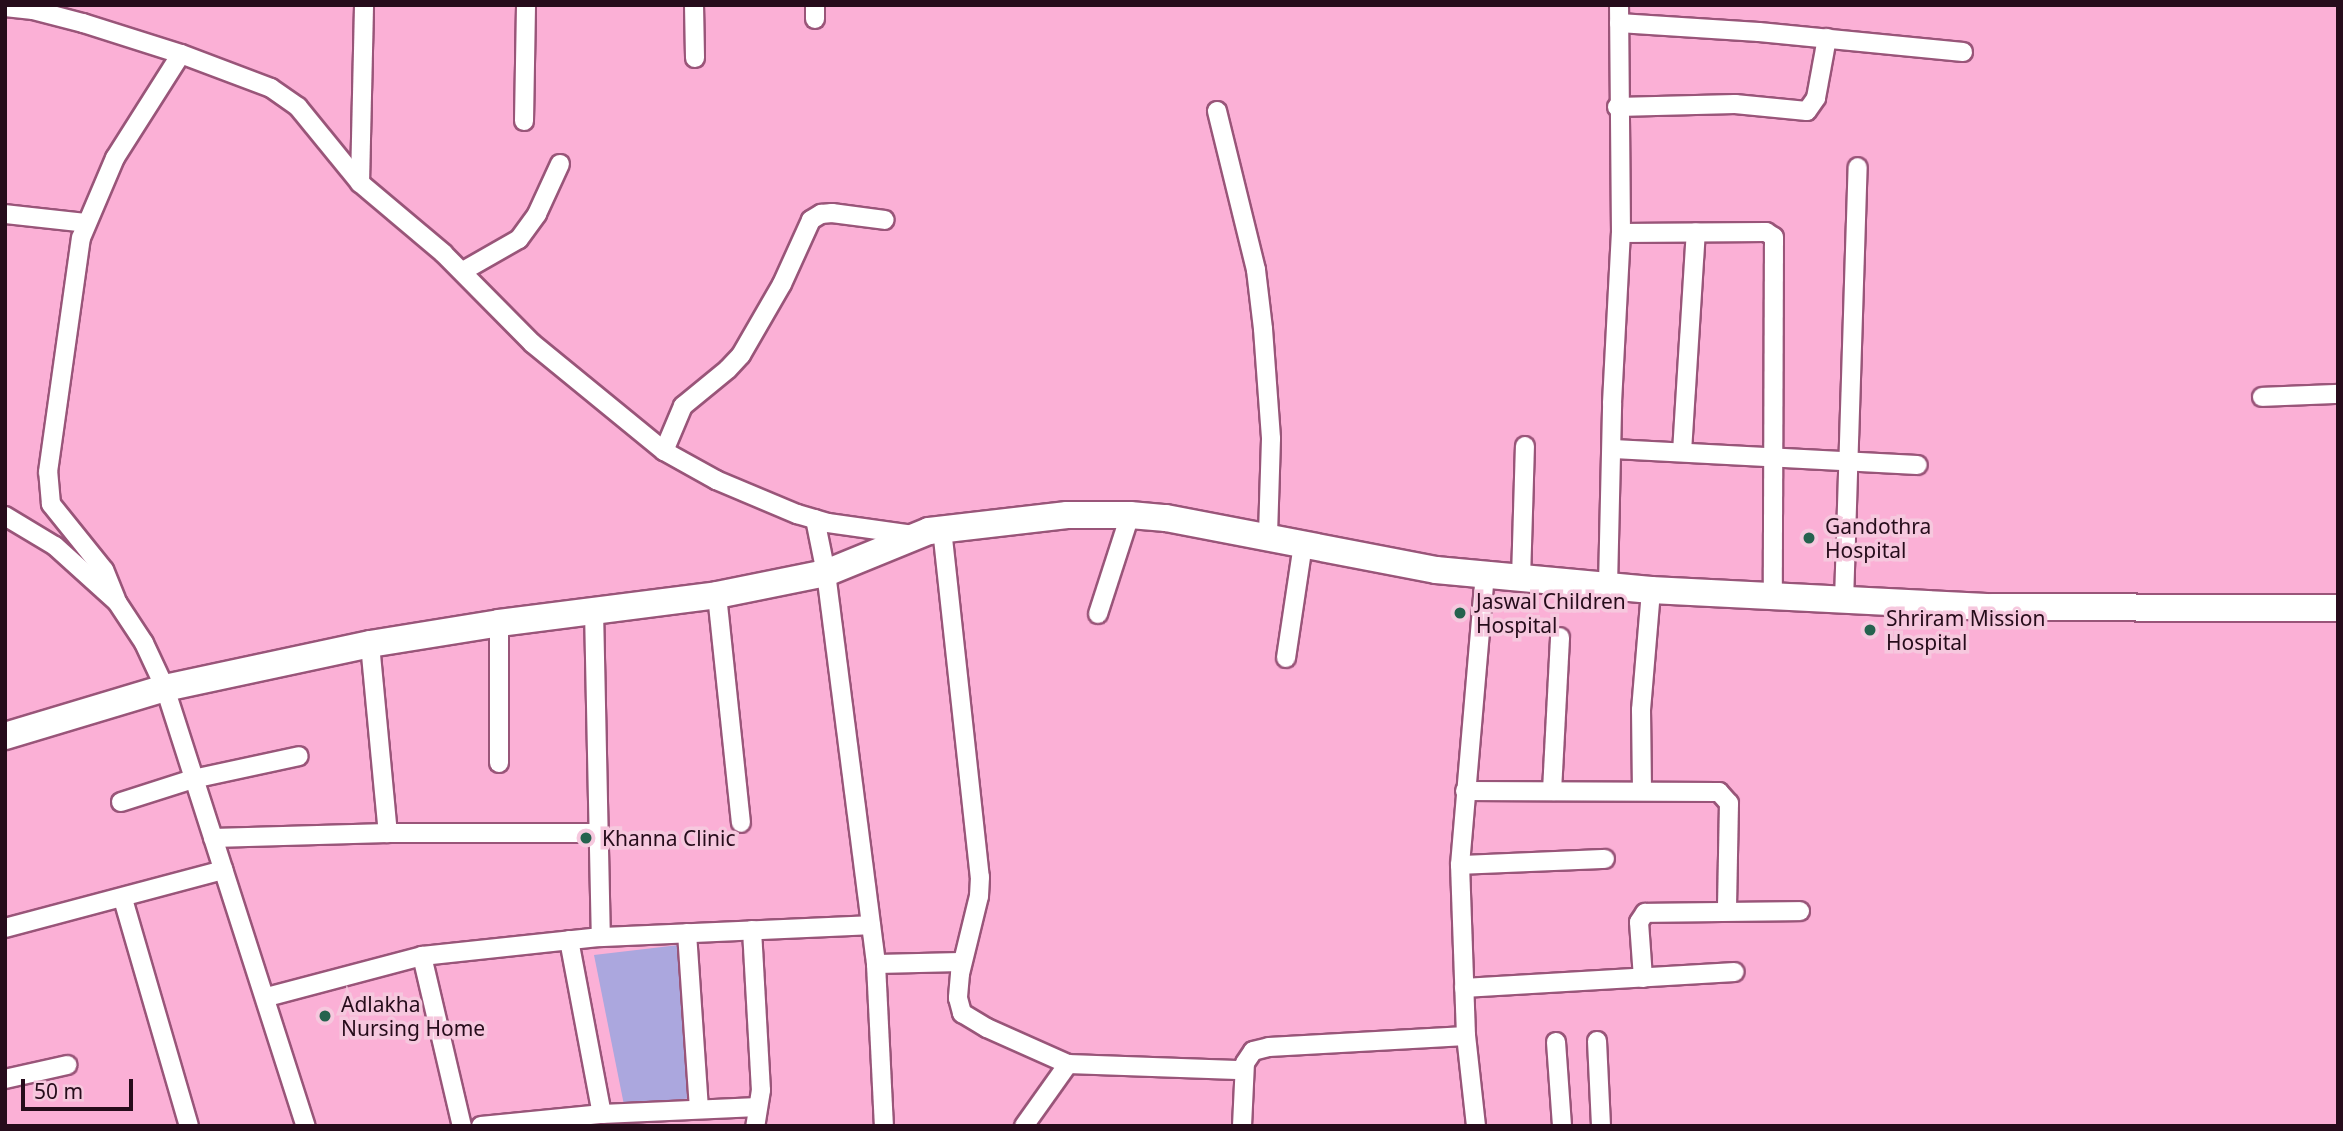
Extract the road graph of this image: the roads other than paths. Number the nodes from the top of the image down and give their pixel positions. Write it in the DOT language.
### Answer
graph roads {
  1 [pos="364,5"];
  2 [pos="526,5"];
  3 [pos="694,5"];
  4 [pos="5,7"];
  5 [pos="1619,14"];
  6 [pos="1827,38"];
  7 [pos="1963,52"];
  8 [pos="181,54"];
  9 [pos="695,58"];
  10 [pos="1618,107"];
  11 [pos="1217,111"];
  12 [pos="524,121"];
  13 [pos="560,164"];
  14 [pos="1857,167"];
  15 [pos="360,183"];
  16 [pos="5,214"];
  17 [pos="885,220"];
  18 [pos="86,223"];
  19 [pos="1696,232"];
  20 [pos="1621,233"];
  21 [pos="463,271"];
  22 [pos="2338,394"];
  23 [pos="2262,397"];
  24 [pos="1525,446"];
  25 [pos="1613,449"];
  26 [pos="664,451"];
  27 [pos="1682,452"];
  28 [pos="1773,458"];
  29 [pos="1848,461"];
  30 [pos="1918,465"];
  31 [pos="1130,514"];
  32 [pos="5,516"];
  33 [pos="815,519"];
  34 [pos="942,529"];
  35 [pos="914,535"];
  36 [pos="1268,537"];
  37 [pos="1303,544"];
  38 [pos="826,573"];
  39 [pos="1485,576"];
  40 [pos="1521,579"];
  41 [pos="1608,586"];
  42 [pos="1651,590"];
  43 [pos="717,595"];
  44 [pos="1773,598"];
  45 [pos="1844,601"];
  46 [pos="117,602"];
  47 [pos="2338,608"];
  48 [pos="594,610"];
  49 [pos="1098,614"];
  50 [pos="499,623"];
  51 [pos="1560,637"];
  52 [pos="370,644"];
  53 [pos="1286,657"];
  54 [pos="165,688"];
  55 [pos="5,736"];
  56 [pos="299,756"];
  57 [pos="499,763"];
  58 [pos="193,779"];
  59 [pos="1465,791"];
  60 [pos="1552,791"];
  61 [pos="1642,791"];
  62 [pos="121,802"];
  63 [pos="741,823"];
  64 [pos="387,833"];
  65 [pos="597,833"];
  66 [pos="213,838"];
  67 [pos="1605,859"];
  68 [pos="1460,865"];
  69 [pos="223,870"];
  70 [pos="123,899"];
  71 [pos="1727,910"];
  72 [pos="1800,911"];
  73 [pos="871,925"];
  74 [pos="5,928"];
  75 [pos="752,930"];
  76 [pos="687,933"];
  77 [pos="601,937"];
  78 [pos="569,940"];
  79 [pos="422,956"];
  80 [pos="962,962"];
  81 [pos="876,964"];
  82 [pos="1735,972"];
  83 [pos="1643,978"];
  84 [pos="1464,988"];
  85 [pos="267,997"];
  86 [pos="1466,1036"];
  87 [pos="1597,1041"];
  88 [pos="1556,1042"];
  89 [pos="1068,1064"];
  90 [pos="67,1065"];
  91 [pos="1244,1070"];
  92 [pos="5,1079"];
  93 [pos="758,1107"];
  94 [pos="699,1108"];
  95 [pos="602,1114"];
  96 [pos="189,1126"];
  97 [pos="306,1126"];
  98 [pos="462,1126"];
  99 [pos="481,1126"];
  100 [pos="755,1126"];
  101 [pos="884,1126"];
  102 [pos="1024,1126"];
  103 [pos="1242,1126"];
  104 [pos="1476,1126"];
  105 [pos="1562,1126"];
  106 [pos="1601,1126"];
  1 -- 15 [label="street"];
  2 -- 12 [label="street"];
  3 -- 9 [label="street"];
  4 -- 8 [label="street"];
  5 -- 6 [label="street"];
  5 -- 10 [label="street"];
  6 -- 7 [label="street"];
  6 -- 10 [label="street"];
  8 -- 15 [label="street"];
  8 -- 18 [label="street"];
  10 -- 20 [label="street"];
  11 -- 36 [label="street"];
  13 -- 21 [label="street"];
  14 -- 29 [label="street"];
  15 -- 21 [label="street"];
  16 -- 18 [label="street"];
  17 -- 26 [label="street"];
  18 -- 46 [label="street"];
  19 -- 20 [label="street"];
  19 -- 27 [label="street"];
  19 -- 28 [label="street"];
  20 -- 25 [label="street"];
  21 -- 26 [label="street"];
  22 -- 23 [label="street"];
  24 -- 40 [label="street"];
  25 -- 27 [label="street"];
  25 -- 41 [label="street"];
  26 -- 33 [label="street"];
  27 -- 28 [label="street"];
  28 -- 29 [label="street"];
  28 -- 44 [label="street"];
  29 -- 30 [label="street"];
  29 -- 45 [label="street"];
  31 -- 34 [label="main road"];
  31 -- 36 [label="main road"];
  31 -- 49 [label="street"];
  32 -- 46 [label="street"];
  33 -- 35 [label="street"];
  33 -- 38 [label="street"];
  34 -- 35 [label="main road"];
  34 -- 80 [label="street"];
  35 -- 38 [label="main road"];
  36 -- 37 [label="main road"];
  37 -- 39 [label="main road"];
  37 -- 53 [label="street"];
  38 -- 43 [label="main road"];
  38 -- 73 [label="street"];
  39 -- 40 [label="main road"];
  39 -- 59 [label="street"];
  40 -- 41 [label="main road"];
  41 -- 42 [label="main road"];
  42 -- 44 [label="main road"];
  42 -- 61 [label="street"];
  43 -- 48 [label="main road"];
  43 -- 63 [label="street"];
  44 -- 45 [label="main road"];
  45 -- 47 [label="main road"];
  46 -- 54 [label="street"];
  48 -- 50 [label="main road"];
  48 -- 65 [label="street"];
  50 -- 52 [label="main road"];
  50 -- 57 [label="street"];
  51 -- 60 [label="street"];
  52 -- 54 [label="main road"];
  52 -- 64 [label="street"];
  54 -- 55 [label="main road"];
  54 -- 58 [label="street"];
  56 -- 58 [label="street"];
  58 -- 62 [label="street"];
  58 -- 66 [label="street"];
  59 -- 60 [label="street"];
  59 -- 68 [label="street"];
  60 -- 61 [label="street"];
  61 -- 71 [label="street"];
  64 -- 65 [label="street"];
  64 -- 66 [label="street"];
  65 -- 77 [label="street"];
  66 -- 69 [label="street"];
  67 -- 68 [label="street"];
  68 -- 84 [label="street"];
  69 -- 70 [label="street"];
  69 -- 85 [label="street"];
  70 -- 74 [label="street"];
  70 -- 96 [label="street"];
  71 -- 72 [label="street"];
  71 -- 83 [label="street"];
  73 -- 75 [label="street"];
  73 -- 81 [label="street"];
  75 -- 76 [label="street"];
  75 -- 93 [label="street"];
  76 -- 77 [label="street"];
  76 -- 94 [label="street"];
  77 -- 78 [label="street"];
  78 -- 79 [label="street"];
  78 -- 95 [label="street"];
  79 -- 85 [label="street"];
  79 -- 98 [label="street"];
  80 -- 81 [label="street"];
  80 -- 89 [label="street"];
  81 -- 101 [label="street"];
  82 -- 83 [label="street"];
  83 -- 84 [label="street"];
  84 -- 86 [label="street"];
  85 -- 97 [label="street"];
  86 -- 91 [label="street"];
  86 -- 104 [label="street"];
  87 -- 106 [label="street"];
  88 -- 105 [label="street"];
  89 -- 91 [label="street"];
  89 -- 102 [label="street"];
  90 -- 92 [label="street"];
  91 -- 103 [label="street"];
  93 -- 94 [label="street"];
  93 -- 100 [label="street"];
  94 -- 95 [label="street"];
  95 -- 99 [label="street"];
}
